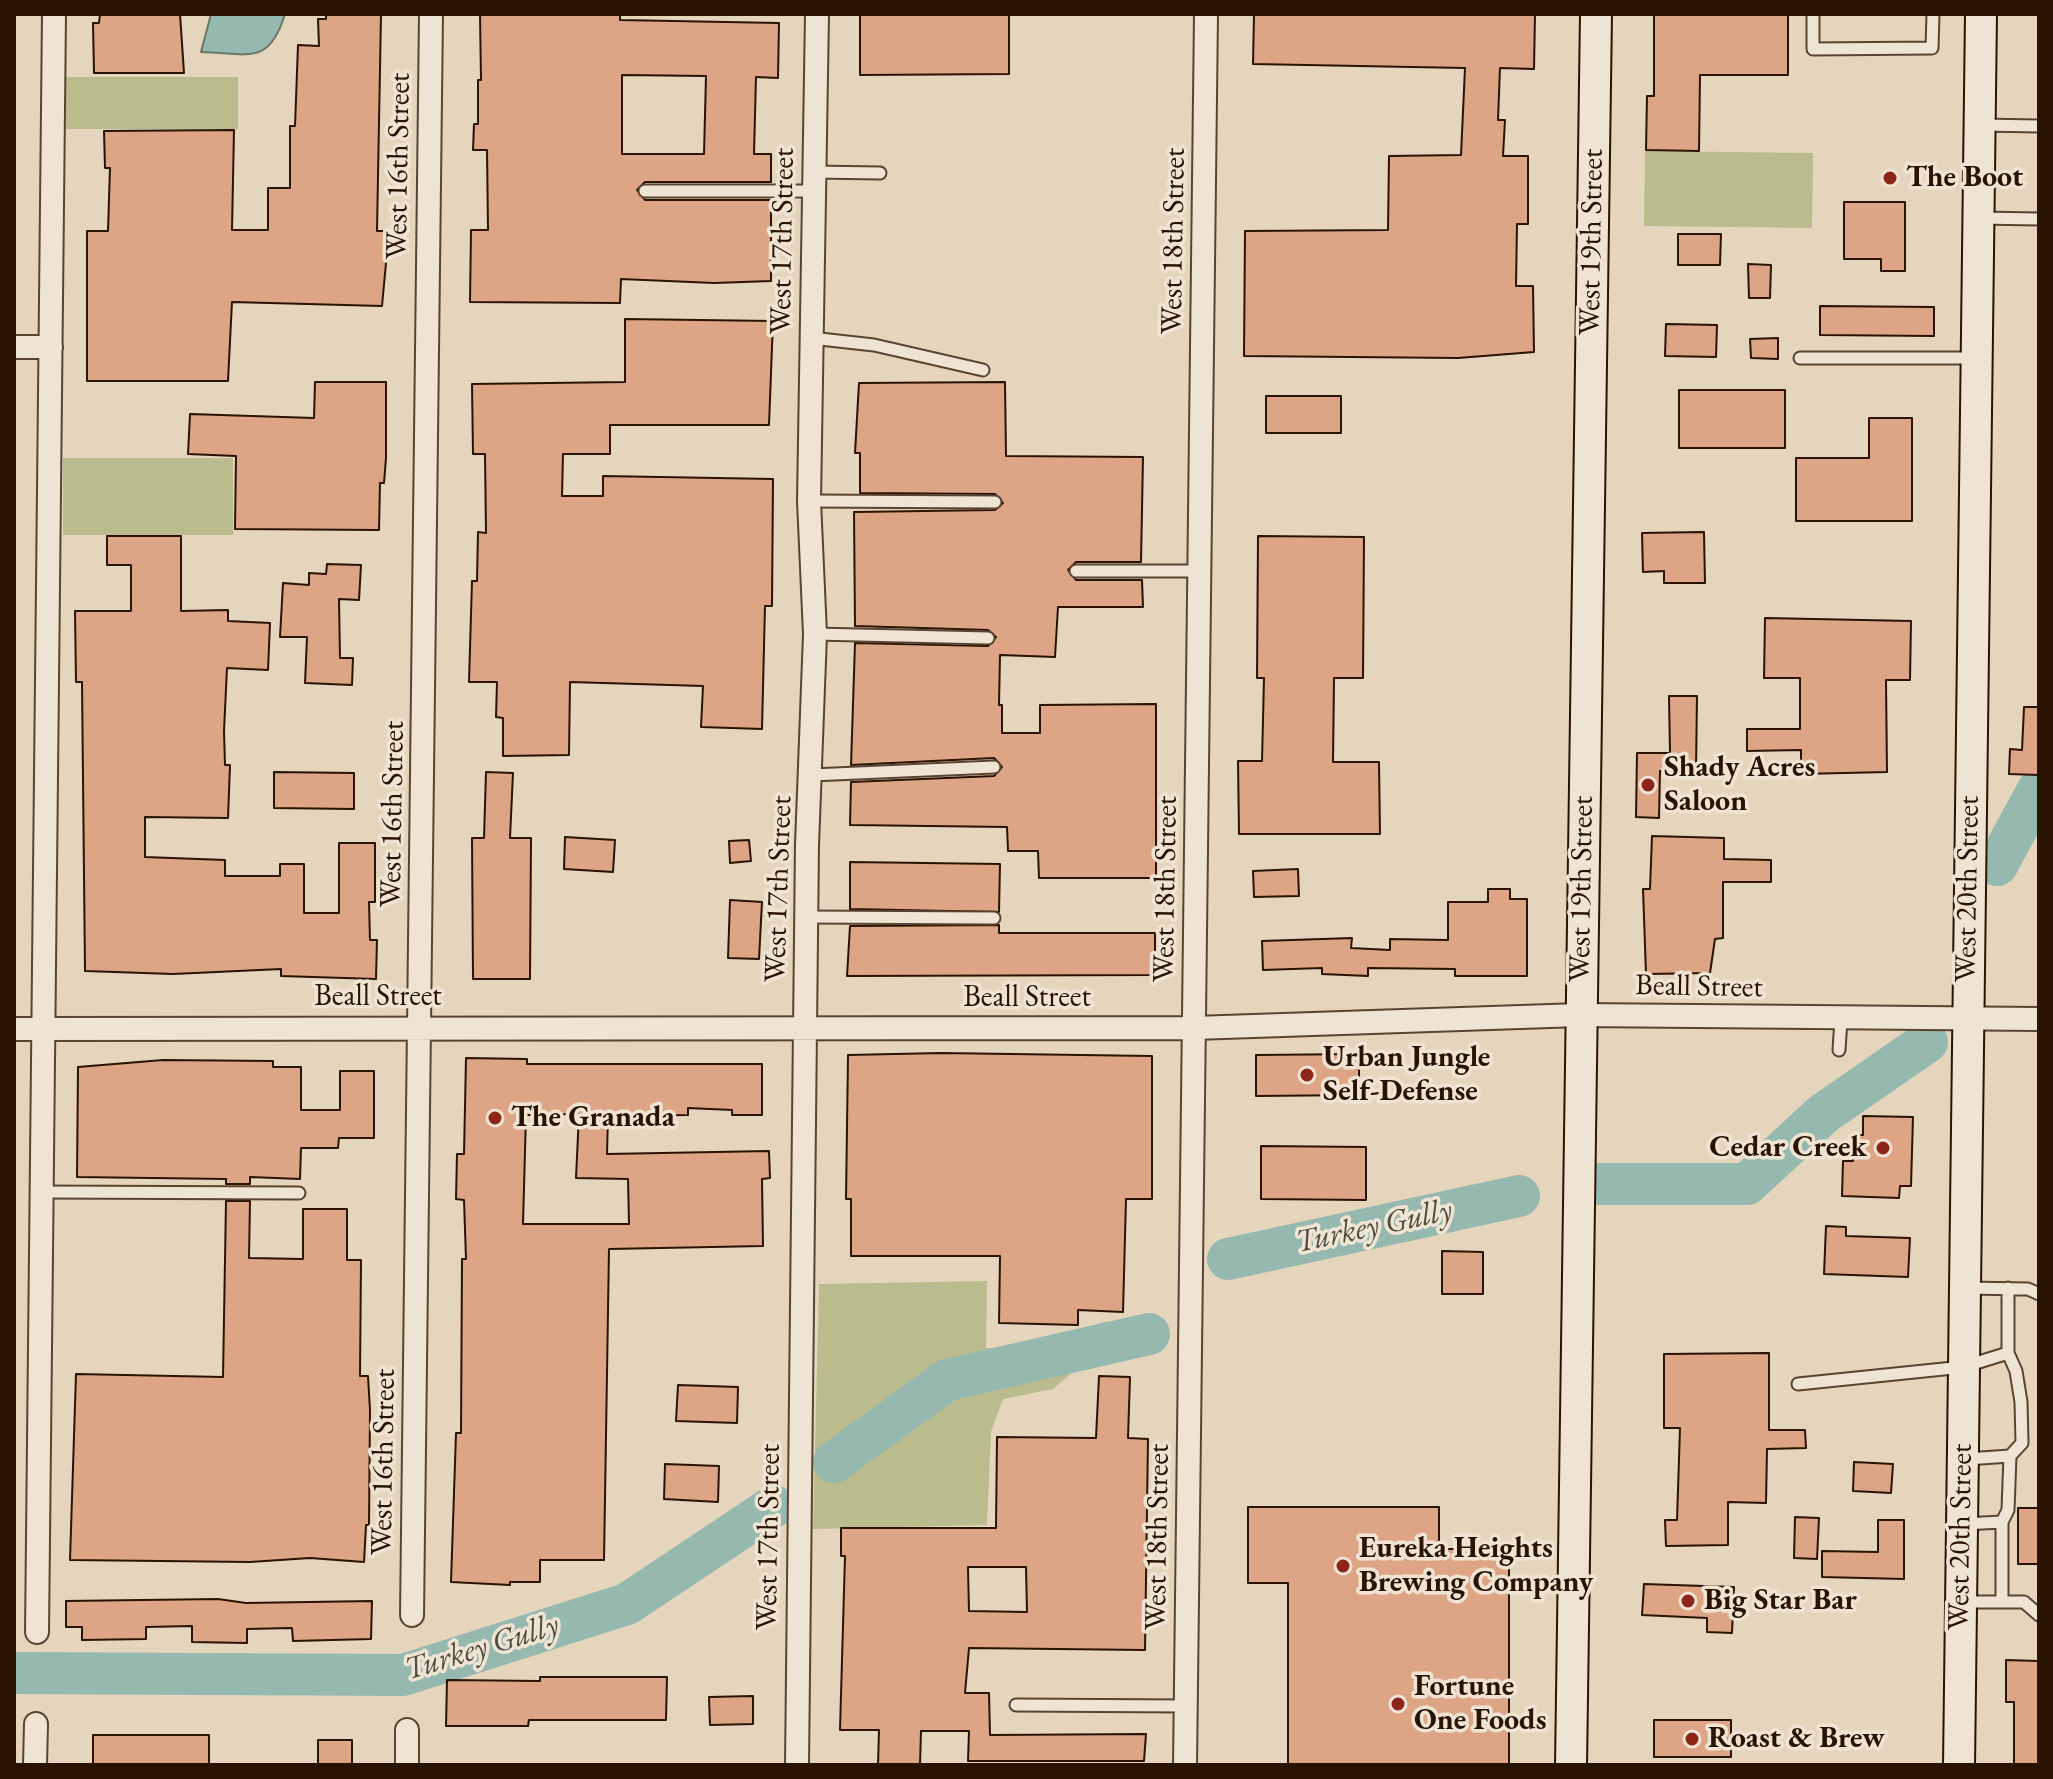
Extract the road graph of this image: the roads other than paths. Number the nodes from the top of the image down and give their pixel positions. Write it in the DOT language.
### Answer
graph roads {
  1 [pos="54,14"];
  2 [pos="431,14"];
  3 [pos="817,14"];
  4 [pos="1206,14"];
  5 [pos="1596,14"];
  6 [pos="1813,14"];
  7 [pos="1933,14"];
  8 [pos="1981,14"];
  9 [pos="1979,125"];
  10 [pos="2039,126"];
  11 [pos="880,173"];
  12 [pos="814,182"];
  13 [pos="645,191"];
  14 [pos="1978,218"];
  15 [pos="2039,219"];
  16 [pos="811,338"];
  17 [pos="14,347"];
  18 [pos="51,347"];
  19 [pos="1800,358"];
  20 [pos="1976,358"];
  21 [pos="983,370"];
  22 [pos="809,501"];
  23 [pos="995,502"];
  24 [pos="1076,571"];
  25 [pos="1200,571"];
  26 [pos="815,634"];
  27 [pos="988,638"];
  28 [pos="994,767"];
  29 [pos="812,775"];
  30 [pos="806,917"];
  31 [pos="994,918"];
  32 [pos="1580,1015"];
  33 [pos="1841,1019"];
  34 [pos="2039,1019"];
  35 [pos="1966,1020"];
  36 [pos="420,1027"];
  37 [pos="805,1028"];
  38 [pos="1194,1028"];
  39 [pos="14,1029"];
  40 [pos="43,1029"];
  41 [pos="1839,1050"];
  42 [pos="41,1192"];
  43 [pos="299,1193"];
  44 [pos="1964,1288"];
  45 [pos="2008,1288"];
  46 [pos="2039,1294"];
  47 [pos="2008,1353"];
  48 [pos="1963,1367"];
  49 [pos="1798,1384"];
  50 [pos="2010,1456"];
  51 [pos="1962,1459"];
  52 [pos="2002,1522"];
  53 [pos="1961,1524"];
  54 [pos="1961,1602"];
  55 [pos="2002,1602"];
  56 [pos="412,1615"];
  57 [pos="2039,1615"];
  58 [pos="37,1632"];
  59 [pos="1016,1705"];
  60 [pos="1186,1706"];
  61 [pos="36,1724"];
  62 [pos="407,1730"];
  63 [pos="35,1765"];
  64 [pos="407,1765"];
  65 [pos="797,1765"];
  66 [pos="1185,1765"];
  67 [pos="1571,1765"];
  68 [pos="1959,1765"];
  1 -- 18 [label="street"];
  2 -- 36 [label="street, West 16th Street"];
  3 -- 12 [label="street, West 17th Street"];
  4 -- 25 [label="street, West 18th Street"];
  5 -- 32 [label="main road, West 19th Street"];
  6 -- 7 [label="lane"];
  8 -- 9 [label="main road, West 20th Street"];
  9 -- 10 [label="lane"];
  9 -- 14 [label="main road, West 20th Street"];
  11 -- 12 [label="lane"];
  12 -- 13 [label="lane"];
  12 -- 16 [label="street, West 17th Street"];
  14 -- 15 [label="lane"];
  14 -- 20 [label="main road, West 20th Street"];
  16 -- 21 [label="lane"];
  16 -- 22 [label="street, West 17th Street"];
  17 -- 18 [label="street"];
  18 -- 40 [label="street"];
  19 -- 20 [label="lane"];
  20 -- 35 [label="main road, West 20th Street"];
  22 -- 23 [label="lane"];
  22 -- 26 [label="street, West 17th Street"];
  24 -- 25 [label="lane"];
  25 -- 38 [label="street, West 18th Street"];
  26 -- 27 [label="lane"];
  26 -- 29 [label="street, West 17th Street"];
  28 -- 29 [label="lane"];
  29 -- 30 [label="street, West 17th Street"];
  30 -- 31 [label="lane"];
  30 -- 37 [label="street, West 17th Street"];
  32 -- 33 [label="street, Beall Street"];
  32 -- 38 [label="street, Beall Street"];
  32 -- 67 [label="main road, West 19th Street"];
  33 -- 35 [label="street, Beall Street"];
  33 -- 41 [label="lane"];
  34 -- 35 [label="street, Beall Street"];
  35 -- 44 [label="main road, West 20th Street"];
  36 -- 37 [label="street, Beall Street"];
  36 -- 40 [label="street, Beall Street"];
  36 -- 56 [label="street, West 16th Street"];
  37 -- 38 [label="street, Beall Street"];
  37 -- 65 [label="street, West 17th Street"];
  38 -- 60 [label="street, West 18th Street"];
  39 -- 40 [label="street, Beall Street"];
  40 -- 42 [label="street"];
  42 -- 43 [label="lane"];
  42 -- 58 [label="street"];
  44 -- 45 [label="lane"];
  44 -- 48 [label="main road, West 20th Street"];
  45 -- 46 [label="lane"];
  45 -- 47 [label="lane"];
  47 -- 48 [label="lane"];
  47 -- 50 [label="lane"];
  48 -- 49 [label="lane"];
  48 -- 51 [label="main road, West 20th Street"];
  50 -- 51 [label="lane"];
  50 -- 52 [label="lane"];
  51 -- 53 [label="main road, West 20th Street"];
  52 -- 53 [label="lane"];
  52 -- 55 [label="lane"];
  53 -- 54 [label="main road, West 20th Street"];
  54 -- 55 [label="lane"];
  54 -- 68 [label="main road, West 20th Street"];
  55 -- 57 [label="lane"];
  59 -- 60 [label="lane"];
  60 -- 66 [label="street, West 18th Street"];
  61 -- 63 [label="street"];
  62 -- 64 [label="street"];
}
